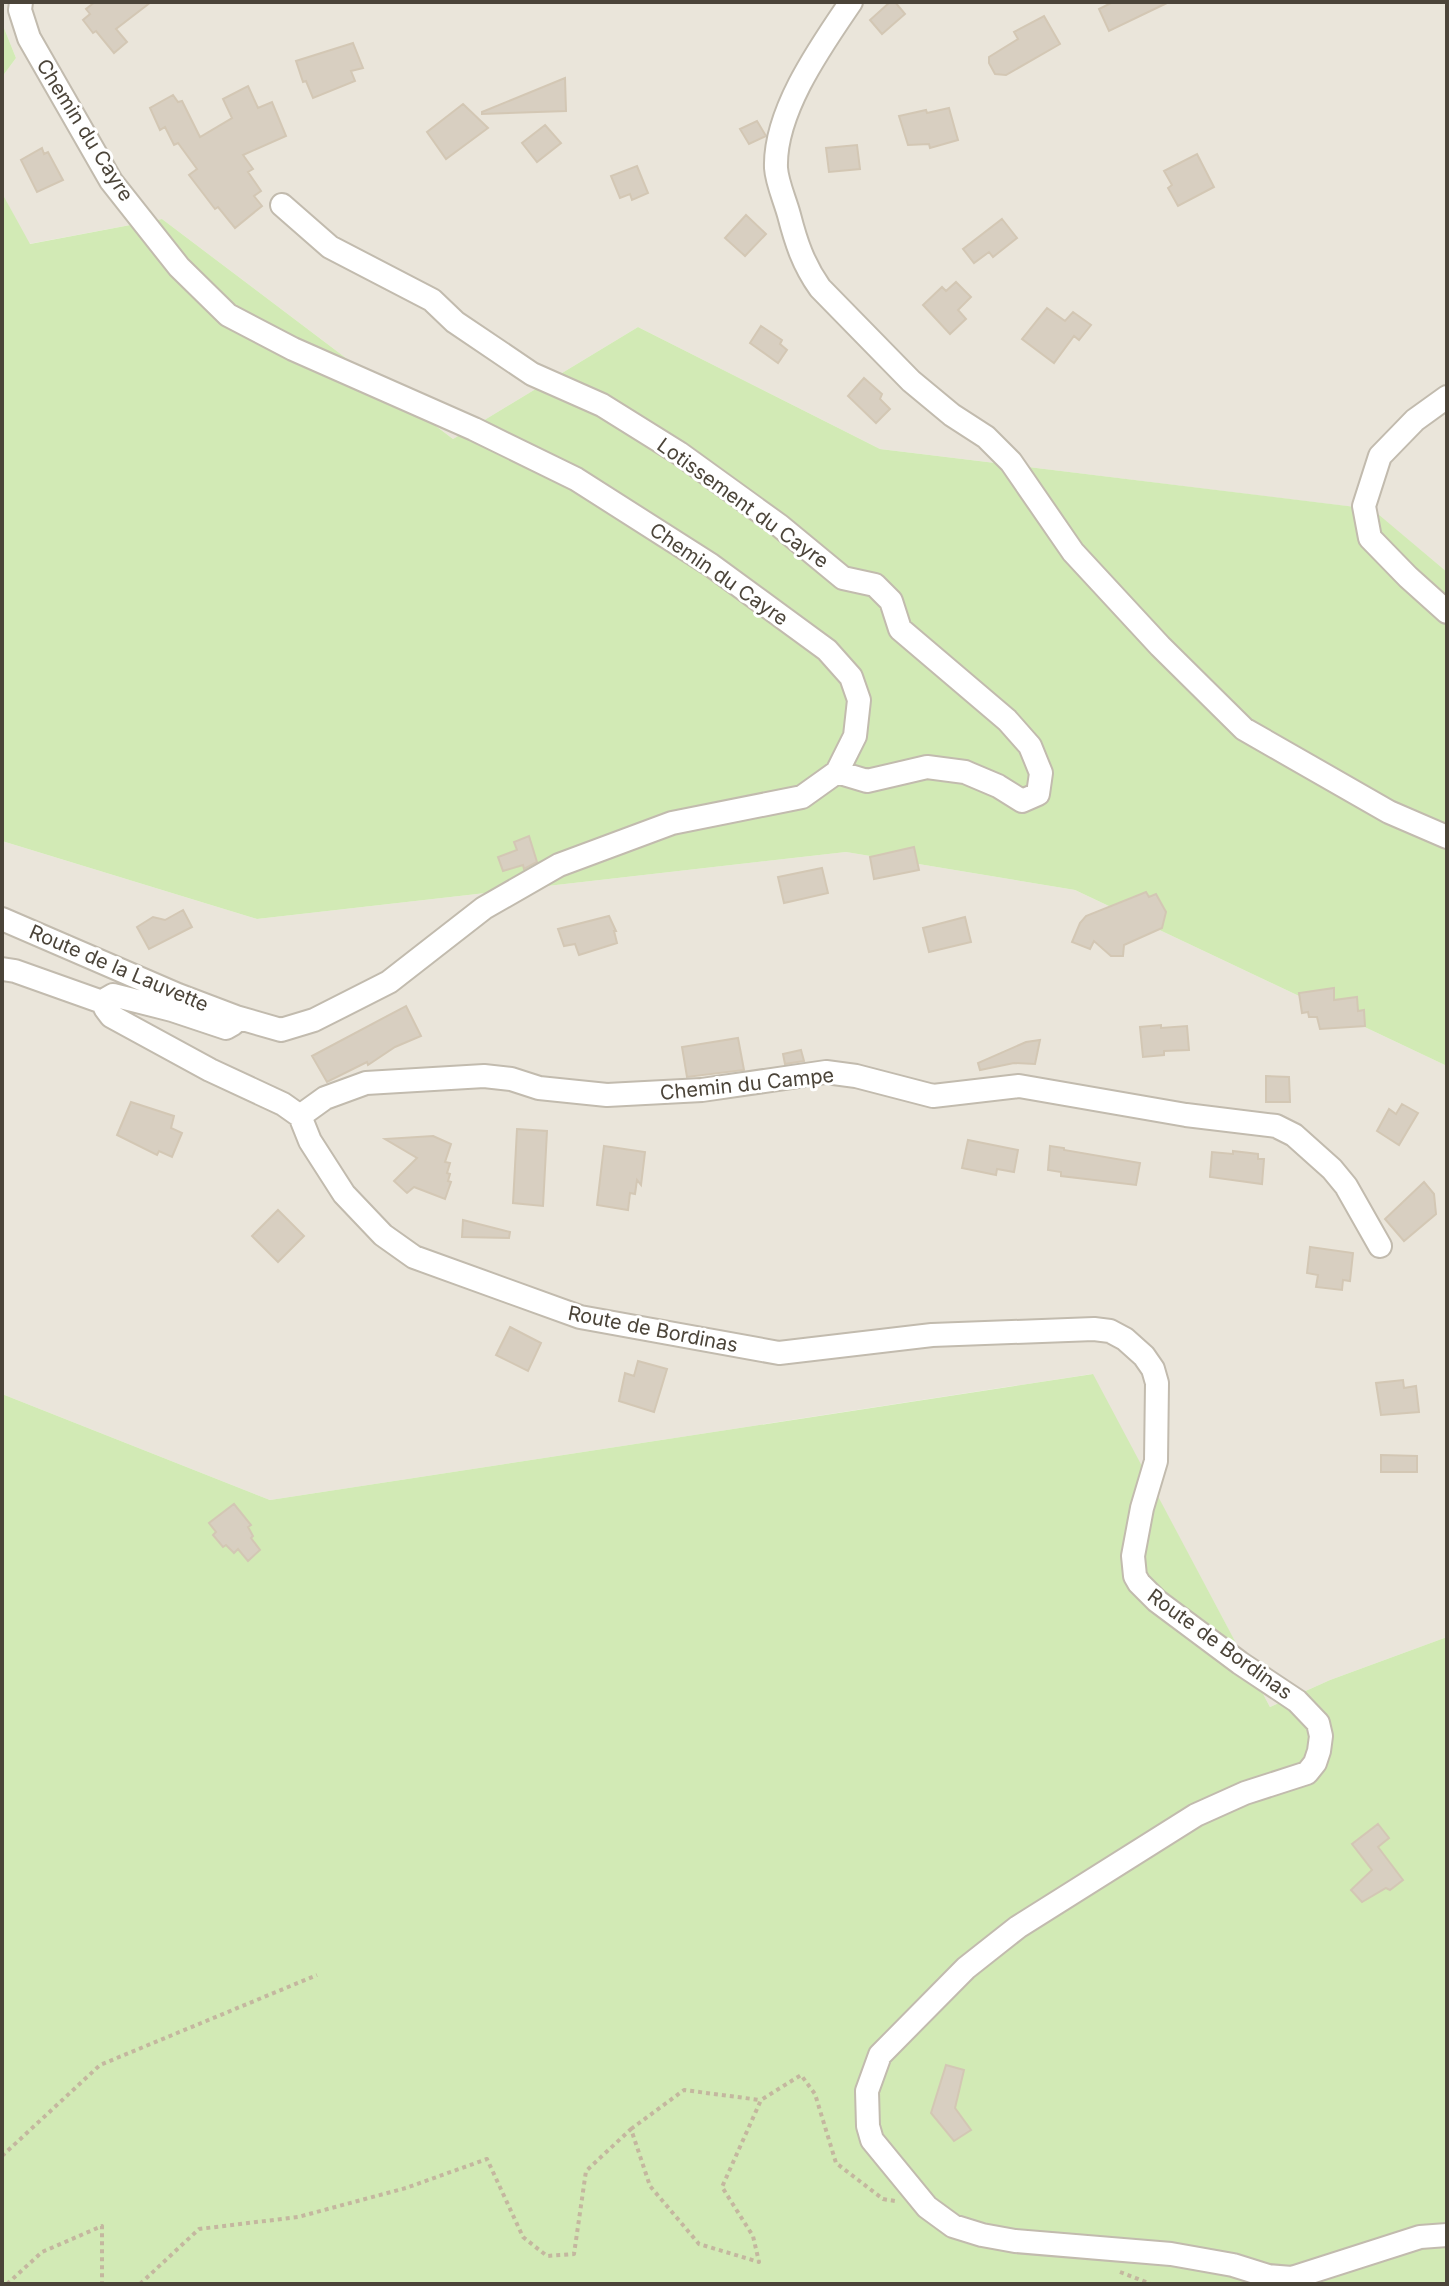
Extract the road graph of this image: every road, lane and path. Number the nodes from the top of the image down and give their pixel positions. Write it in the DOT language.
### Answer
graph roads {
  1 [pos="21,2"];
  2 [pos="851,2"];
  3 [pos="282,205"];
  4 [pos="1447,397"];
  5 [pos="1447,612"];
  6 [pos="837,772"];
  7 [pos="1447,837"];
  8 [pos="2,919"];
  9 [pos="2,969"];
  10 [pos="105,1003"];
  11 [pos="236,1017"];
  12 [pos="300,1116"];
  13 [pos="1380,1246"];
  14 [pos="317,1975"];
  15 [pos="761,2100"];
  16 [pos="631,2129"];
  17 [pos="2,2156"];
  18 [pos="927,2207"];
  19 [pos="1447,2235"];
  20 [pos="7,2284"];
  21 [pos="102,2284"];
  22 [pos="140,2284"];
  1 -- 6 [label="street, Chemin du Cayre"];
  2 -- 7 [label="street"];
  3 -- 6 [label="street, Lotissement du Cayre"];
  4 -- 5 [label="street"];
  6 -- 11 [label="street, Chemin du Cayre"];
  8 -- 11 [label="street, Route de la Lauvette"];
  9 -- 10 [label="street"];
  10 -- 11 [label="street"];
  10 -- 12 [label="street"];
  12 -- 13 [label="street, Chemin du Campe"];
  12 -- 18 [label="street, Route de Bordinas"];
  14 -- 17 [label="path"];
  15 -- 16 [label="path"];
  15 -- 16 [label="path"];
  15 -- 18 [label="path"];
  16 -- 22 [label="path"];
  18 -- 19 [label="street, Route de Bordinas"];
  20 -- 21 [label="path"];
}
